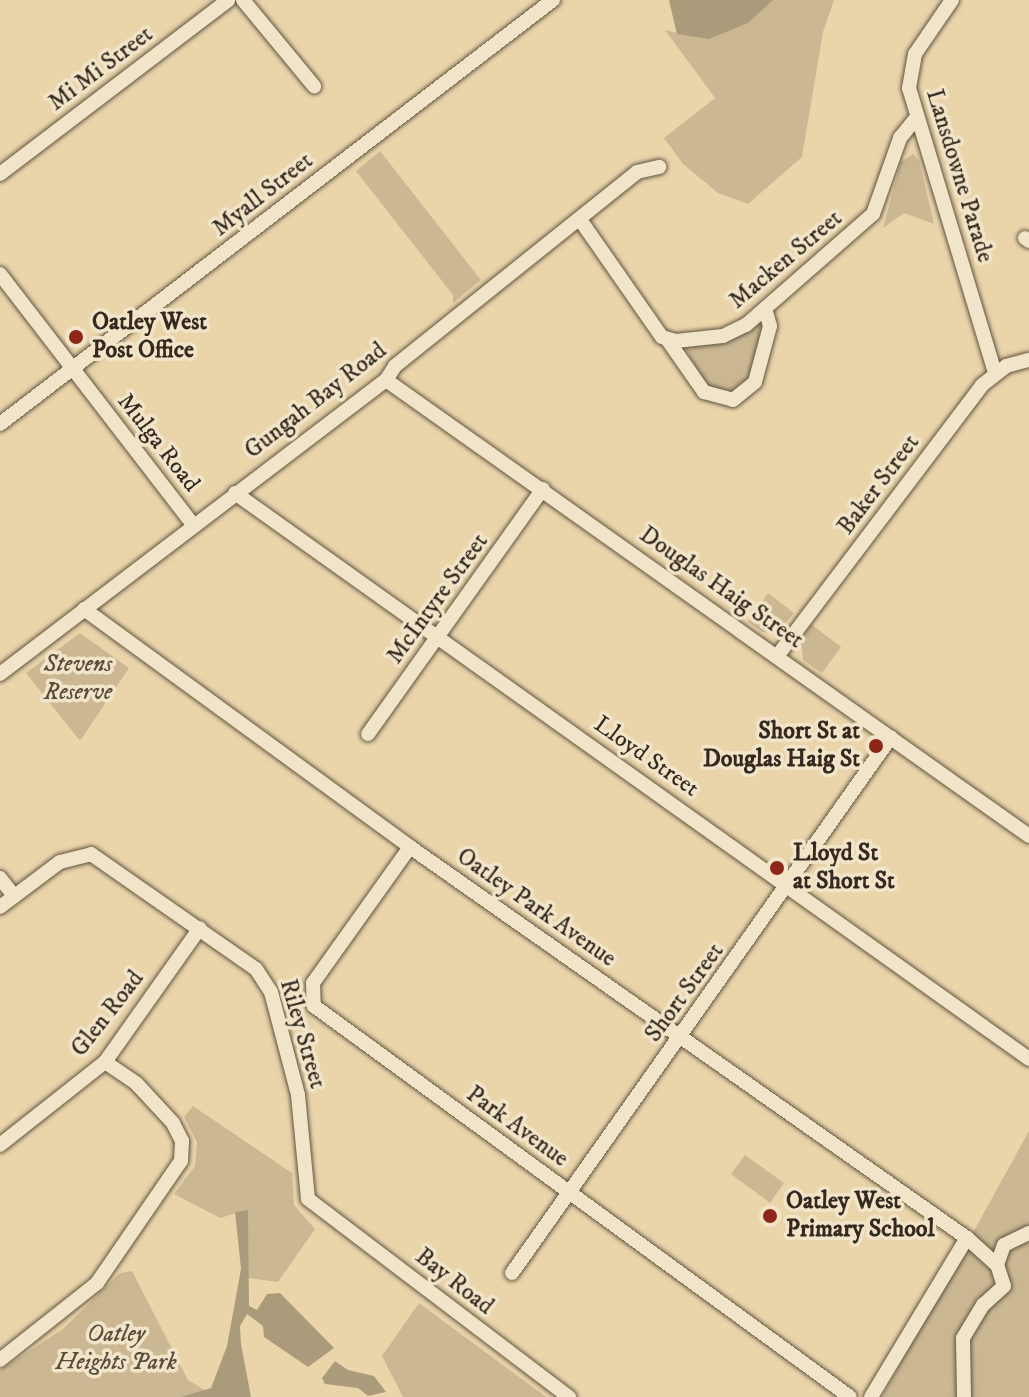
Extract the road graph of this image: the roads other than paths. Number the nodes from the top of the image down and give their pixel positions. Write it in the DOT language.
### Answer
graph roads {
  1 [pos="228,0"];
  2 [pos="243,0"];
  3 [pos="553,0"];
  4 [pos="952,0"];
  5 [pos="314,86"];
  6 [pos="917,117"];
  7 [pos="659,167"];
  8 [pos="0,174"];
  9 [pos="581,221"];
  10 [pos="0,274"];
  11 [pos="765,309"];
  12 [pos="667,339"];
  13 [pos="1029,360"];
  14 [pos="73,369"];
  15 [pos="995,372"];
  16 [pos="386,380"];
  17 [pos="0,424"];
  18 [pos="543,489"];
  19 [pos="235,493"];
  20 [pos="193,525"];
  21 [pos="84,609"];
  22 [pos="437,637"];
  23 [pos="778,655"];
  24 [pos="0,674"];
  25 [pos="368,734"];
  26 [pos="891,737"];
  27 [pos="1029,836"];
  28 [pos="410,847"];
  29 [pos="0,878"];
  30 [pos="790,885"];
  31 [pos="14,896"];
  32 [pos="0,907"];
  33 [pos="200,928"];
  34 [pos="681,1035"];
  35 [pos="1029,1059"];
  36 [pos="105,1062"];
  37 [pos="0,1145"];
  38 [pos="570,1192"];
  39 [pos="311,1202"];
  40 [pos="1029,1233"];
  41 [pos="967,1238"];
  42 [pos="1004,1246"];
  43 [pos="997,1265"];
  44 [pos="512,1273"];
  45 [pos="0,1360"];
  46 [pos="569,1397"];
  47 [pos="850,1397"];
  48 [pos="871,1397"];
  49 [pos="964,1397"];
  1 -- 8 [label="street, Mi Mi Street"];
  2 -- 5 [label="street"];
  3 -- 14 [label="street, Myall Street"];
  4 -- 6 [label="street, Lansdowne Parade"];
  6 -- 11 [label="street, Macken Street"];
  6 -- 15 [label="street, Lansdowne Parade"];
  7 -- 9 [label="street, Gungah Bay Road"];
  9 -- 12 [label="street"];
  9 -- 16 [label="street, Gungah Bay Road"];
  10 -- 14 [label="street, Mulga Road"];
  11 -- 12 [label="street, Macken Street"];
  11 -- 12 [label="street"];
  13 -- 15 [label="street"];
  14 -- 17 [label="street, Myall Street"];
  14 -- 20 [label="street, Mulga Road"];
  15 -- 23 [label="street, Baker Street"];
  16 -- 18 [label="street, Douglas Haig Street"];
  16 -- 19 [label="street, Gungah Bay Road"];
  18 -- 22 [label="street, McIntyre Street"];
  18 -- 23 [label="street, Douglas Haig Street"];
  19 -- 20 [label="street, Gungah Bay Road"];
  19 -- 22 [label="street, Lloyd Street"];
  20 -- 21 [label="street, Gungah Bay Road"];
  21 -- 24 [label="street, Gungah Bay Road"];
  21 -- 28 [label="street, Oatley Park Avenue"];
  22 -- 25 [label="street, McIntyre Street"];
  22 -- 30 [label="street, Lloyd Street"];
  23 -- 26 [label="street, Douglas Haig Street"];
  26 -- 27 [label="street, Douglas Haig Street"];
  26 -- 30 [label="street, Short Street"];
  28 -- 34 [label="street, Oatley Park Avenue"];
  28 -- 38 [label="street, Park Avenue"];
  29 -- 31 [label="street"];
  30 -- 34 [label="street, Short Street"];
  30 -- 35 [label="street, Lloyd Street"];
  31 -- 32 [label="street"];
  31 -- 33 [label="street, Riley Street"];
  33 -- 36 [label="street, Glen Road"];
  33 -- 39 [label="street, Riley Street"];
  34 -- 38 [label="street, Short Street"];
  34 -- 41 [label="street, Oatley Park Avenue"];
  36 -- 37 [label="street, Glen Road"];
  36 -- 45 [label="street"];
  38 -- 44 [label="street, Short Street"];
  38 -- 47 [label="street, Park Avenue"];
  39 -- 46 [label="street, Bay Road"];
  40 -- 42 [label="street"];
  41 -- 42 [label="street"];
  41 -- 43 [label="street, Oatley Park Avenue"];
  41 -- 48 [label="street"];
  42 -- 43 [label="street"];
  43 -- 49 [label="street"];
}
